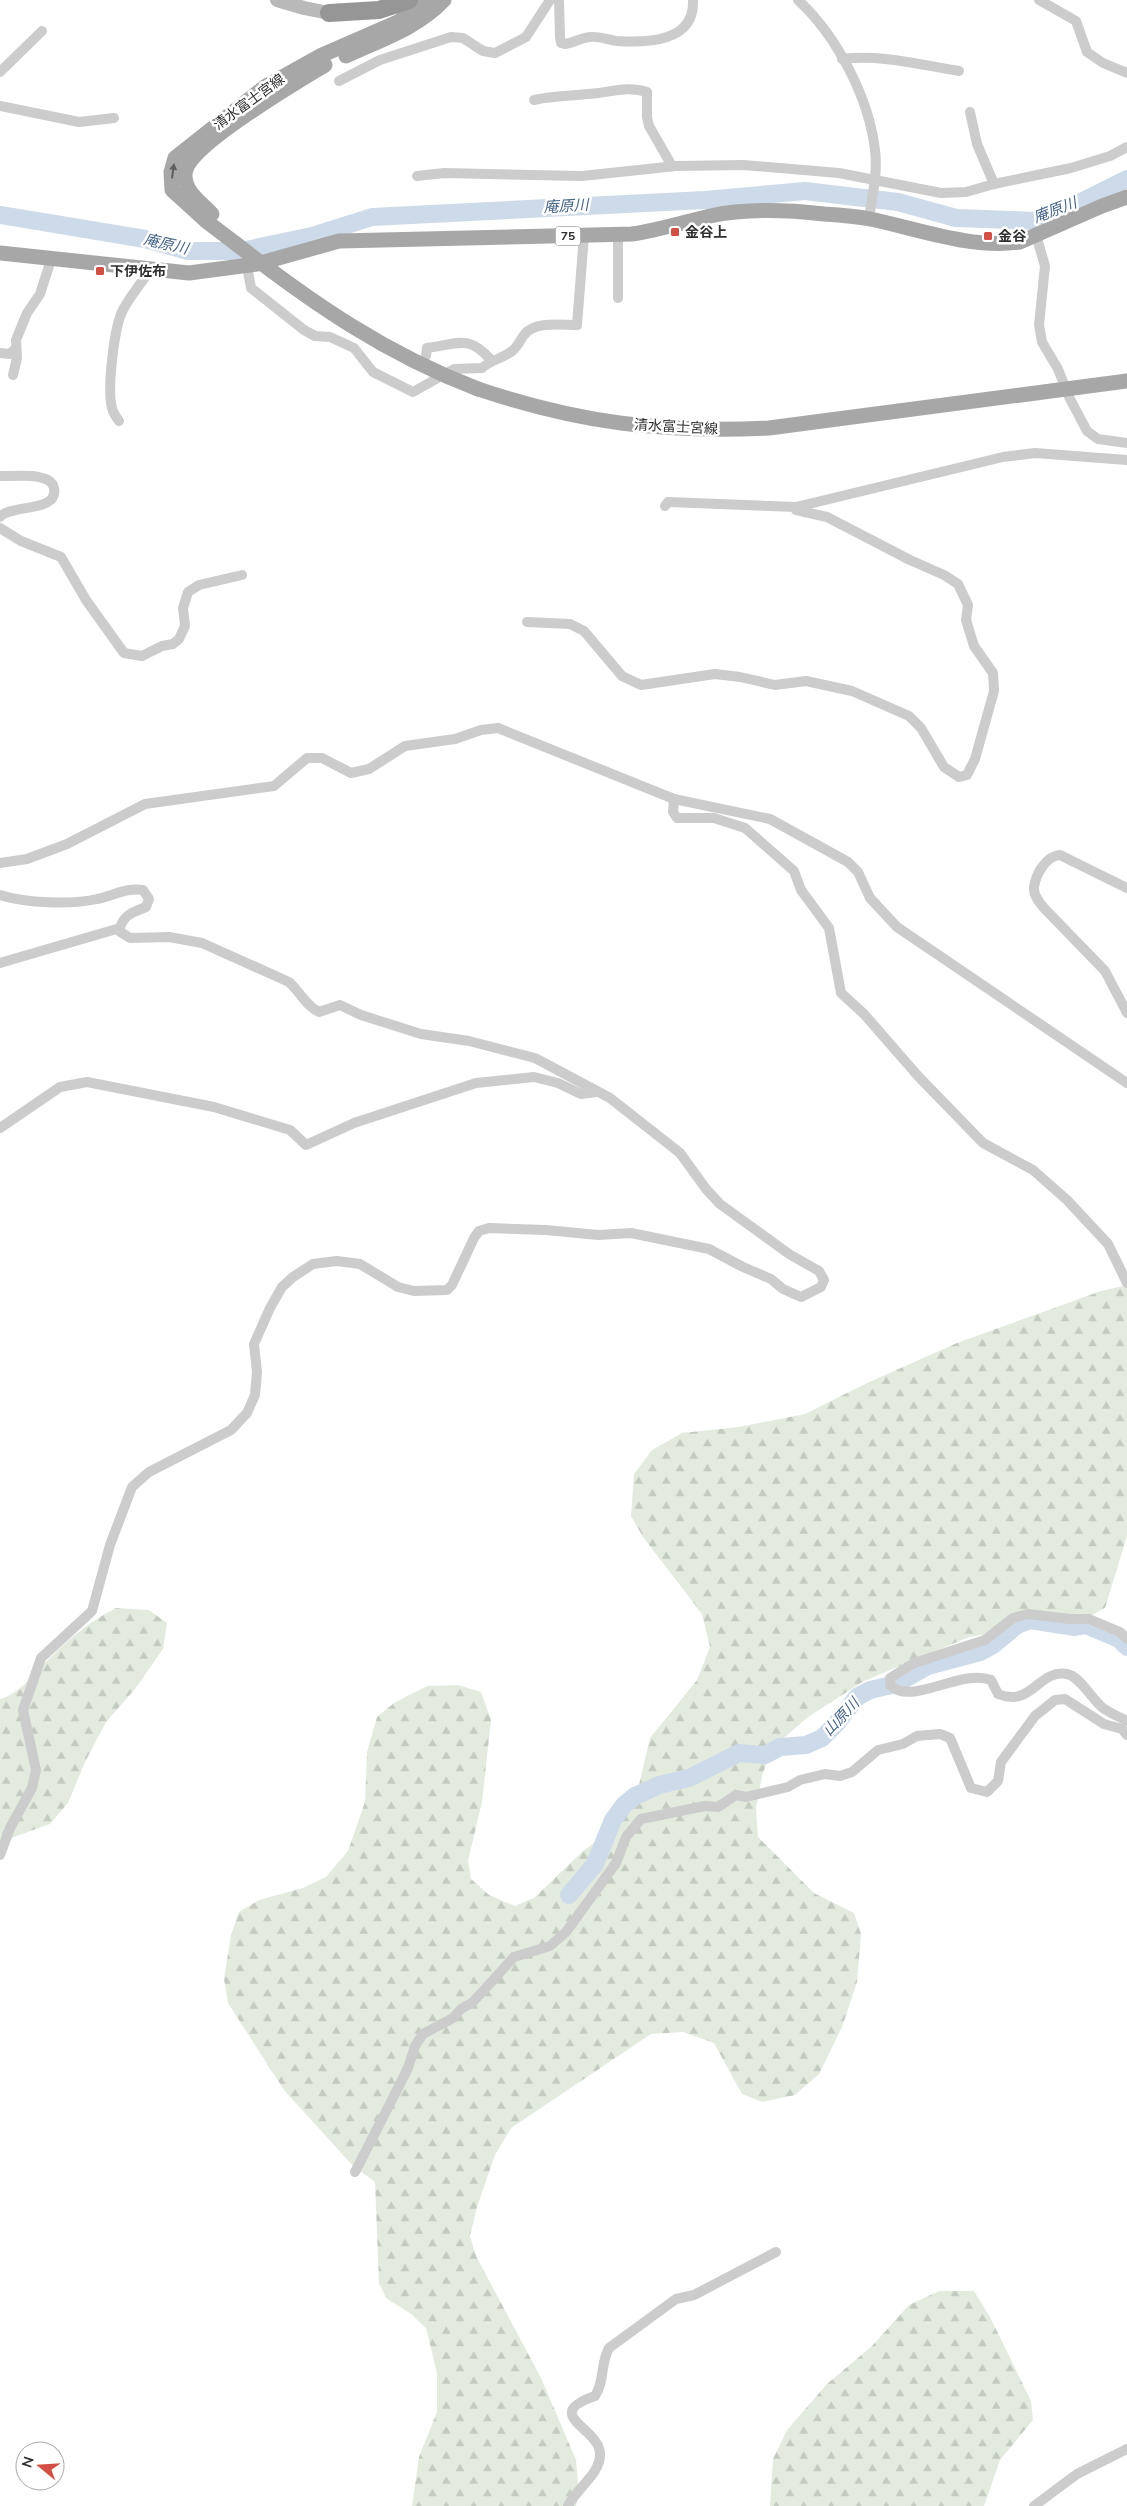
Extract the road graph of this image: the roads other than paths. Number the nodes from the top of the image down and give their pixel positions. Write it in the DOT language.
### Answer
graph roads {
  1 [pos="277,0"];
  2 [pos="384,0"];
  3 [pos="409,0"];
  4 [pos="428,0"];
  5 [pos="444,0"];
  6 [pos="550,0"];
  7 [pos="559,0"];
  8 [pos="693,0"];
  9 [pos="798,0"];
  10 [pos="1039,0"];
  11 [pos="329,6"];
  12 [pos="42,31"];
  13 [pos="842,59"];
  14 [pos="323,61"];
  15 [pos="958,71"];
  16 [pos="0,72"];
  17 [pos="1127,73"];
  18 [pos="339,81"];
  19 [pos="534,100"];
  20 [pos="0,106"];
  21 [pos="970,112"];
  22 [pos="114,118"];
  23 [pos="1127,147"];
  24 [pos="672,166"];
  25 [pos="417,176"];
  26 [pos="875,182"];
  27 [pos="994,184"];
  28 [pos="1127,197"];
  29 [pos="869,219"];
  30 [pos="584,235"];
  31 [pos="618,235"];
  32 [pos="1036,236"];
  33 [pos="0,253"];
  34 [pos="51,260"];
  35 [pos="247,266"];
  36 [pos="151,269"];
  37 [pos="618,298"];
  38 [pos="15,349"];
  39 [pos="0,353"];
  40 [pos="426,356"];
  41 [pos="491,360"];
  42 [pos="13,376"];
  43 [pos="1127,381"];
  44 [pos="1065,388"];
  45 [pos="119,421"];
  46 [pos="1127,443"];
  47 [pos="1127,460"];
  48 [pos="0,476"];
  49 [pos="665,506"];
  50 [pos="796,507"];
  51 [pos="0,517"];
  52 [pos="0,528"];
  53 [pos="242,575"];
  54 [pos="527,622"];
  55 [pos="674,799"];
  56 [pos="0,863"];
  57 [pos="1127,888"];
  58 [pos="0,895"];
  59 [pos="120,928"];
  60 [pos="0,963"];
  61 [pos="1127,1013"];
  62 [pos="1127,1084"];
  63 [pos="597,1092"];
  64 [pos="0,1128"];
  65 [pos="1127,1283"];
  66 [pos="1127,1639"];
  67 [pos="1127,1721"];
  68 [pos="1127,1735"];
  69 [pos="0,1855"];
  70 [pos="355,2172"];
  71 [pos="776,2252"];
  72 [pos="1127,2449"];
  73 [pos="568,2506"];
  74 [pos="1034,2506"];
  1 -- 11 [label="street"];
  2 -- 11 [label="highway"];
  3 -- 11 [label="highway"];
  4 -- 14 [label="main road, 清水富士宮線"];
  5 -- 14 [label="main road, 清水富士宮線"];
  6 -- 18 [label="street"];
  7 -- 8 [label="street"];
  9 -- 13 [label="street"];
  10 -- 17 [label="street"];
  12 -- 16 [label="street"];
  13 -- 15 [label="street"];
  13 -- 26 [label="street"];
  14 -- 44 [label="main road, 清水富士宮線, bridge"];
  19 -- 24 [label="street"];
  20 -- 22 [label="street"];
  21 -- 27 [label="street"];
  23 -- 27 [label="street"];
  24 -- 25 [label="street"];
  24 -- 26 [label="street"];
  26 -- 27 [label="street"];
  26 -- 29 [label="street"];
  28 -- 32 [label="main road, 75"];
  29 -- 31 [label="main road, 75"];
  29 -- 32 [label="main road, 75"];
  30 -- 31 [label="main road, 75"];
  30 -- 35 [label="main road, 75"];
  30 -- 41 [label="street"];
  31 -- 37 [label="street"];
  32 -- 44 [label="street"];
  33 -- 34 [label="main road, 75"];
  34 -- 36 [label="main road, 75"];
  34 -- 38 [label="street"];
  35 -- 36 [label="main road, 75"];
  35 -- 41 [label="street"];
  36 -- 45 [label="street"];
  38 -- 39 [label="street"];
  38 -- 42 [label="street"];
  40 -- 41 [label="street"];
  43 -- 44 [label="main road, 清水富士宮線"];
  44 -- 46 [label="street"];
  47 -- 50 [label="street"];
  48 -- 51 [label="street"];
  49 -- 50 [label="street"];
  50 -- 54 [label="street"];
  52 -- 53 [label="street"];
  55 -- 56 [label="street"];
  55 -- 62 [label="street"];
  55 -- 65 [label="street"];
  57 -- 61 [label="street"];
  58 -- 59 [label="street"];
  59 -- 60 [label="street"];
  59 -- 63 [label="street"];
  63 -- 64 [label="street"];
  63 -- 69 [label="street"];
  66 -- 67 [label="street"];
  68 -- 70 [label="street"];
  71 -- 73 [label="street"];
  72 -- 74 [label="street"];
}
